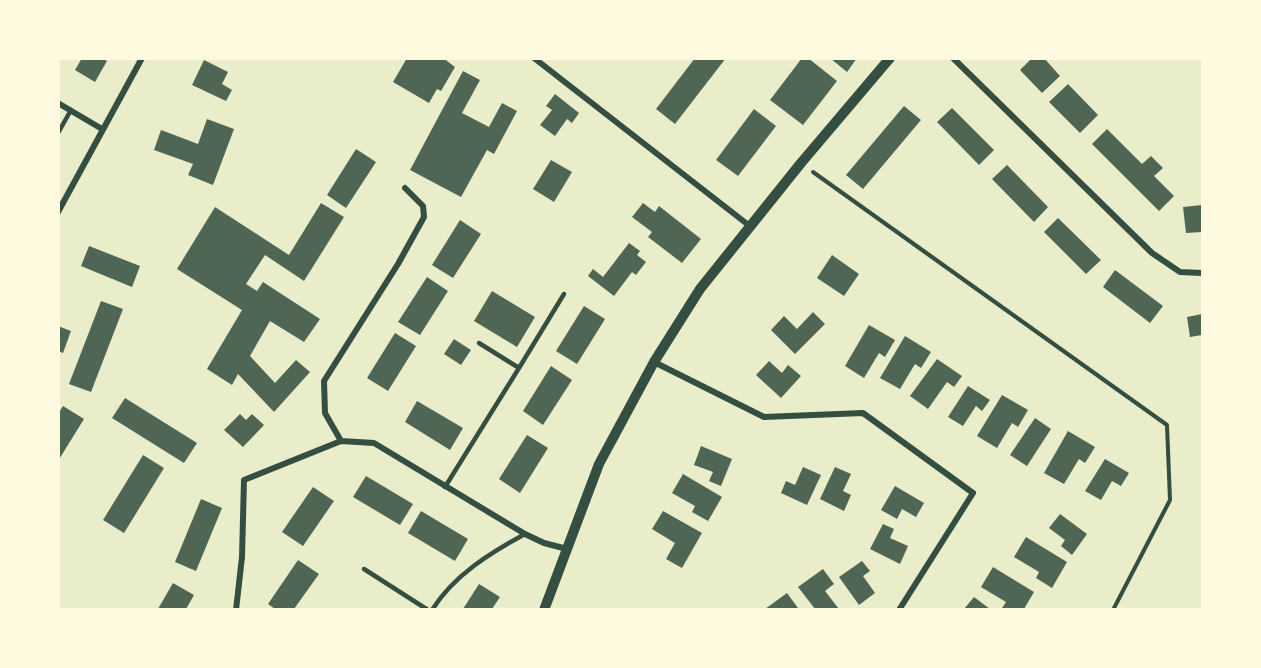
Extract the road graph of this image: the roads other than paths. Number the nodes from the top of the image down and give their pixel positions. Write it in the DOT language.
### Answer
graph roads {
  1 [pos="142,58"];
  2 [pos="534,58"];
  3 [pos="890,58"];
  4 [pos="953,58"];
  5 [pos="58,103"];
  6 [pos="71,110"];
  7 [pos="102,129"];
  8 [pos="58,133"];
  9 [pos="405,188"];
  10 [pos="58,212"];
  11 [pos="751,228"];
  12 [pos="1203,273"];
  13 [pos="564,294"];
  14 [pos="479,343"];
  15 [pos="654,362"];
  16 [pos="519,368"];
  17 [pos="341,441"];
  18 [pos="445,487"];
  19 [pos="525,534"];
  20 [pos="568,549"];
  21 [pos="364,569"];
  22 [pos="236,609"];
  23 [pos="430,609"];
  24 [pos="544,609"];
  25 [pos="899,609"];
  1 -- 7 [label="street"];
  2 -- 11 [label="street"];
  3 -- 11 [label="street"];
  4 -- 12 [label="street"];
  5 -- 6 [label="street"];
  6 -- 7 [label="street"];
  6 -- 8 [label="lane"];
  7 -- 10 [label="street"];
  9 -- 17 [label="street"];
  11 -- 15 [label="street"];
  13 -- 16 [label="lane"];
  14 -- 16 [label="lane"];
  15 -- 20 [label="street"];
  15 -- 25 [label="street"];
  16 -- 18 [label="lane"];
  17 -- 18 [label="street"];
  17 -- 22 [label="street"];
  18 -- 19 [label="street"];
  19 -- 20 [label="street"];
  19 -- 23 [label="lane"];
  20 -- 24 [label="street"];
  21 -- 23 [label="lane"];
}
